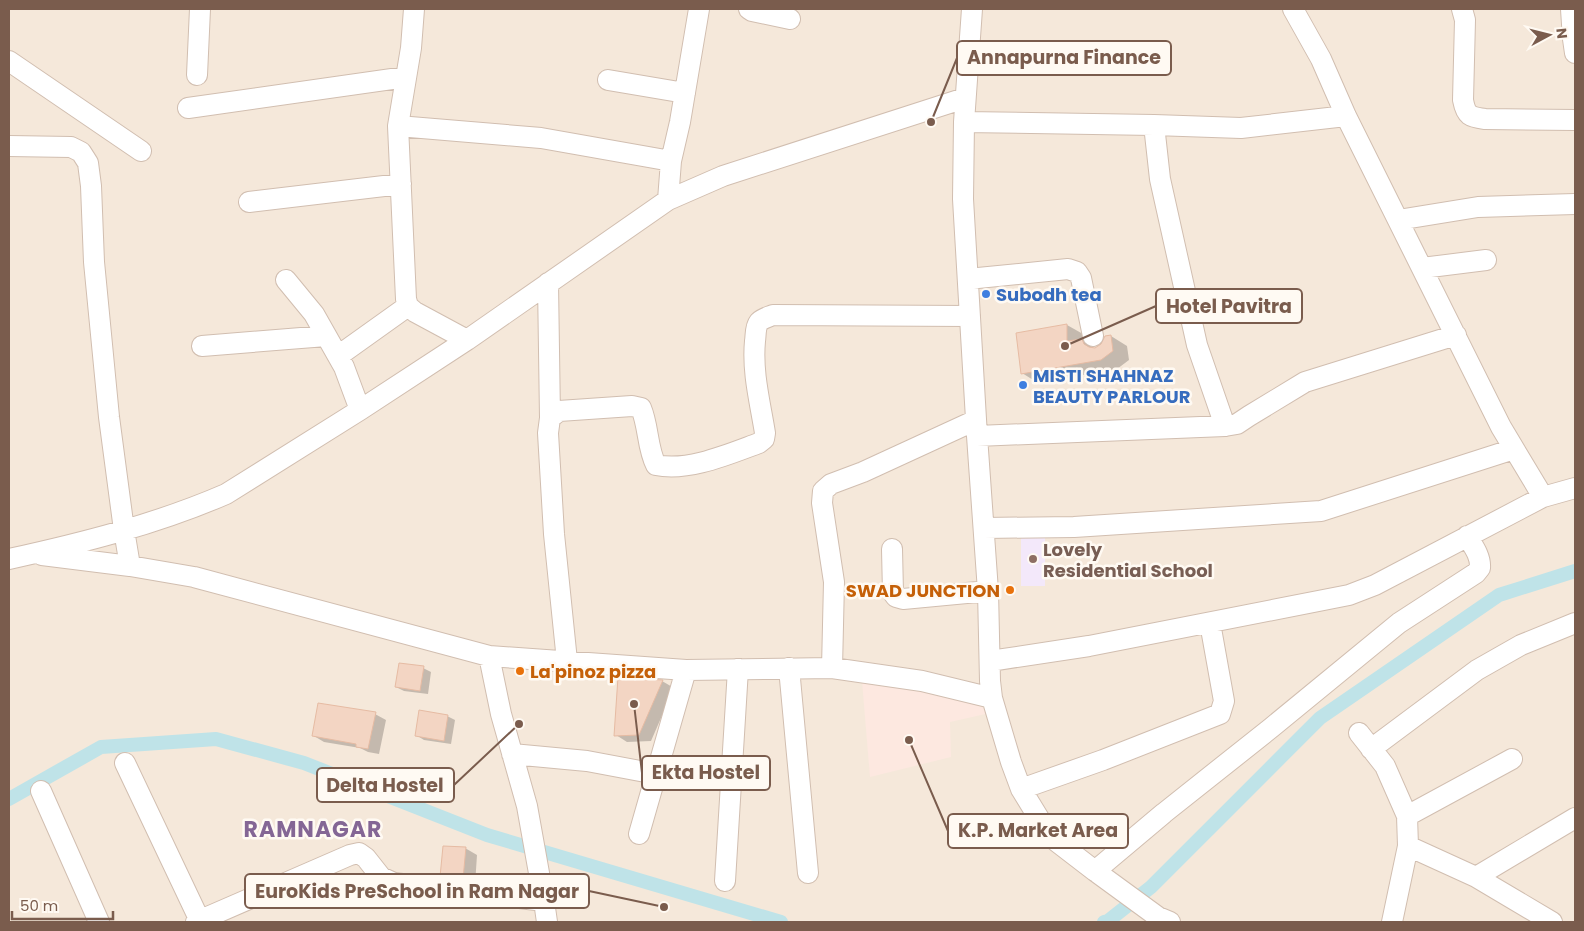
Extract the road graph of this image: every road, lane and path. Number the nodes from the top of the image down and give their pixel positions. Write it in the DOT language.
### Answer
graph roads {
  1 [pos="200,9"];
  2 [pos="414,9"];
  3 [pos="699,9"];
  4 [pos="749,9"];
  5 [pos="972,9"];
  6 [pos="1293,9"];
  7 [pos="1462,9"];
  8 [pos="1571,9"];
  9 [pos="790,19"];
  10 [pos="1574,44"];
  11 [pos="9,61"];
  12 [pos="198,75"];
  13 [pos="406,77"];
  14 [pos="608,80"];
  15 [pos="685,93"];
  16 [pos="965,98"];
  17 [pos="188,108"];
  18 [pos="1346,116"];
  19 [pos="1575,120"];
  20 [pos="964,122"];
  21 [pos="1154,125"];
  22 [pos="398,126"];
  23 [pos="9,146"];
  24 [pos="141,151"];
  25 [pos="671,161"];
  26 [pos="401,184"];
  27 [pos="668,200"];
  28 [pos="249,202"];
  29 [pos="1575,204"];
  30 [pos="1398,220"];
  31 [pos="1486,260"];
  32 [pos="1422,268"];
  33 [pos="968,279"];
  34 [pos="286,280"];
  35 [pos="548,283"];
  36 [pos="408,306"];
  37 [pos="970,316"];
  38 [pos="1456,335"];
  39 [pos="326,336"];
  40 [pos="1093,336"];
  41 [pos="467,340"];
  42 [pos="202,346"];
  43 [pos="338,356"];
  44 [pos="360,410"];
  45 [pos="550,418"];
  46 [pos="1225,426"];
  47 [pos="977,428"];
  48 [pos="1514,449"];
  49 [pos="1575,488"];
  50 [pos="1543,496"];
  51 [pos="984,528"];
  52 [pos="124,530"];
  53 [pos="1467,536"];
  54 [pos="892,550"];
  55 [pos="30,554"];
  56 [pos="9,559"];
  57 [pos="130,566"];
  58 [pos="988,591"];
  59 [pos="1210,623"];
  60 [pos="1575,623"];
  61 [pos="489,656"];
  62 [pos="990,661"];
  63 [pos="567,662"];
  64 [pos="789,668"];
  65 [pos="832,668"];
  66 [pos="738,669"];
  67 [pos="686,670"];
  68 [pos="992,698"];
  69 [pos="1358,733"];
  70 [pos="1372,749"];
  71 [pos="512,754"];
  72 [pos="1512,759"];
  73 [pos="125,763"];
  74 [pos="656,774"];
  75 [pos="1021,789"];
  76 [pos="41,791"];
  77 [pos="1407,816"];
  78 [pos="1575,818"];
  79 [pos="639,834"];
  80 [pos="1408,846"];
  81 [pos="1095,871"];
  82 [pos="808,873"];
  83 [pos="1476,877"];
  84 [pos="725,882"];
  85 [pos="544,901"];
  86 [pos="1161,920"];
  87 [pos="198,921"];
  88 [pos="99,922"];
  89 [pos="547,922"];
  90 [pos="1392,922"];
  91 [pos="1552,922"];
  1 -- 12 [label="street"];
  2 -- 13 [label="street"];
  3 -- 15 [label="street"];
  4 -- 9 [label="street"];
  5 -- 16 [label="street"];
  6 -- 18 [label="street"];
  7 -- 19 [label="street"];
  8 -- 10 [label="street"];
  11 -- 24 [label="street"];
  13 -- 17 [label="street"];
  13 -- 22 [label="street"];
  14 -- 15 [label="street"];
  15 -- 25 [label="street"];
  16 -- 20 [label="street"];
  16 -- 27 [label="street"];
  18 -- 21 [label="street"];
  18 -- 30 [label="street"];
  20 -- 21 [label="street"];
  20 -- 33 [label="street"];
  21 -- 46 [label="street"];
  22 -- 25 [label="street"];
  22 -- 26 [label="street"];
  23 -- 52 [label="street"];
  25 -- 27 [label="street"];
  26 -- 28 [label="street"];
  26 -- 36 [label="street"];
  27 -- 35 [label="street"];
  29 -- 30 [label="street"];
  30 -- 32 [label="street"];
  31 -- 32 [label="street"];
  32 -- 38 [label="street"];
  33 -- 37 [label="street"];
  33 -- 40 [label="street"];
  34 -- 39 [label="street"];
  35 -- 41 [label="street"];
  35 -- 45 [label="street"];
  36 -- 41 [label="street"];
  36 -- 43 [label="street"];
  37 -- 45 [label="street"];
  37 -- 47 [label="street"];
  38 -- 46 [label="street"];
  38 -- 48 [label="street"];
  39 -- 42 [label="street"];
  39 -- 43 [label="street"];
  41 -- 44 [label="street"];
  43 -- 44 [label="street"];
  44 -- 52 [label="street"];
  45 -- 63 [label="street"];
  46 -- 47 [label="street"];
  47 -- 51 [label="street"];
  47 -- 65 [label="street"];
  48 -- 50 [label="street"];
  48 -- 51 [label="street"];
  49 -- 50 [label="street"];
  50 -- 53 [label="street"];
  51 -- 58 [label="street"];
  52 -- 55 [label="street"];
  52 -- 57 [label="street"];
  53 -- 59 [label="street"];
  53 -- 81 [label="street"];
  54 -- 58 [label="street"];
  55 -- 56 [label="street"];
  55 -- 57 [label="street"];
  57 -- 61 [label="street"];
  58 -- 62 [label="street"];
  59 -- 62 [label="street"];
  59 -- 75 [label="street"];
  60 -- 70 [label="street"];
  61 -- 63 [label="street"];
  61 -- 71 [label="street"];
  62 -- 68 [label="street"];
  63 -- 67 [label="street"];
  64 -- 65 [label="street"];
  64 -- 66 [label="street"];
  64 -- 82 [label="street"];
  65 -- 68 [label="street"];
  66 -- 67 [label="street"];
  66 -- 84 [label="street"];
  67 -- 74 [label="street"];
  68 -- 75 [label="street"];
  69 -- 70 [label="street"];
  70 -- 77 [label="street"];
  71 -- 74 [label="street"];
  71 -- 85 [label="street"];
  72 -- 77 [label="street"];
  73 -- 87 [label="street"];
  74 -- 79 [label="street"];
  75 -- 81 [label="street"];
  76 -- 88 [label="street"];
  77 -- 80 [label="street"];
  78 -- 83 [label="street"];
  80 -- 83 [label="street"];
  80 -- 90 [label="street"];
  81 -- 86 [label="street"];
  83 -- 91 [label="street"];
  85 -- 87 [label="street"];
  85 -- 89 [label="street"];
}
